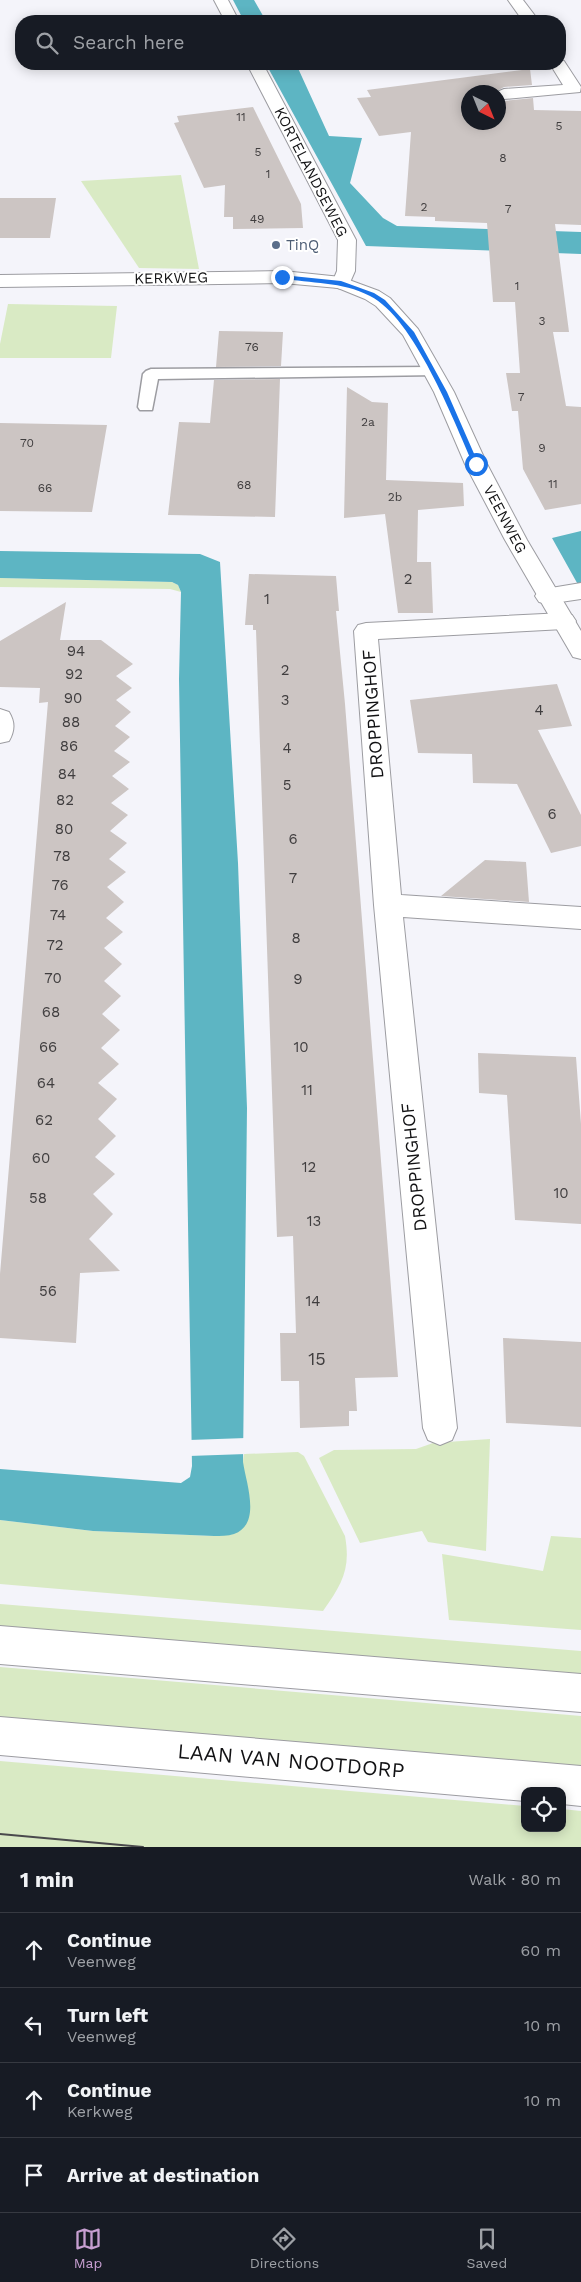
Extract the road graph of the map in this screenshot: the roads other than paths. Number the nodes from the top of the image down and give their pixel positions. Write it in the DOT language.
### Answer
graph roads {
  1 [pos="221,0"];
  2 [pos="515,0"];
  3 [pos="229,15"];
  4 [pos="526,15"];
  5 [pos="258,70"];
  6 [pos="562,70"];
  7 [pos="506,94"];
  8 [pos="0,281"];
  9 [pos="341,283"];
  10 [pos="433,372"];
  11 [pos="146,407"];
  12 [pos="578,591"];
  13 [pos="548,596"];
  14 [pos="564,622"];
  15 [pos="581,651"];
  16 [pos="0,718"];
  17 [pos="0,734"];
  18 [pos="388,905"];
  19 [pos="581,918"];
  20 [pos="440,1428"];
  21 [pos="0,1645"];
  22 [pos="581,1693"];
  23 [pos="0,1736"];
  24 [pos="581,1786"];
  1 -- 3 [label="street"];
  2 -- 4 [label="street"];
  5 -- 9 [label="street, KORTELANDSEWEG"];
  6 -- 7 [label="street"];
  8 -- 9 [label="street, KERKWEG"];
  9 -- 10 [label="street, VEENWEG"];
  10 -- 11 [label="lane"];
  10 -- 13 [label="street, VEENWEG"];
  12 -- 13 [label="street"];
  13 -- 14 [label="street, VEENWEG"];
  14 -- 15 [label="street, VEENWEG"];
  14 -- 18 [label="street, DROPPINGHOF"];
  16 -- 17 [label="street"];
  18 -- 19 [label="street"];
  18 -- 20 [label="street, DROPPINGHOF"];
  21 -- 22 [label="street"];
  23 -- 24 [label="street, LAAN VAN NOOTDORP"];
}
